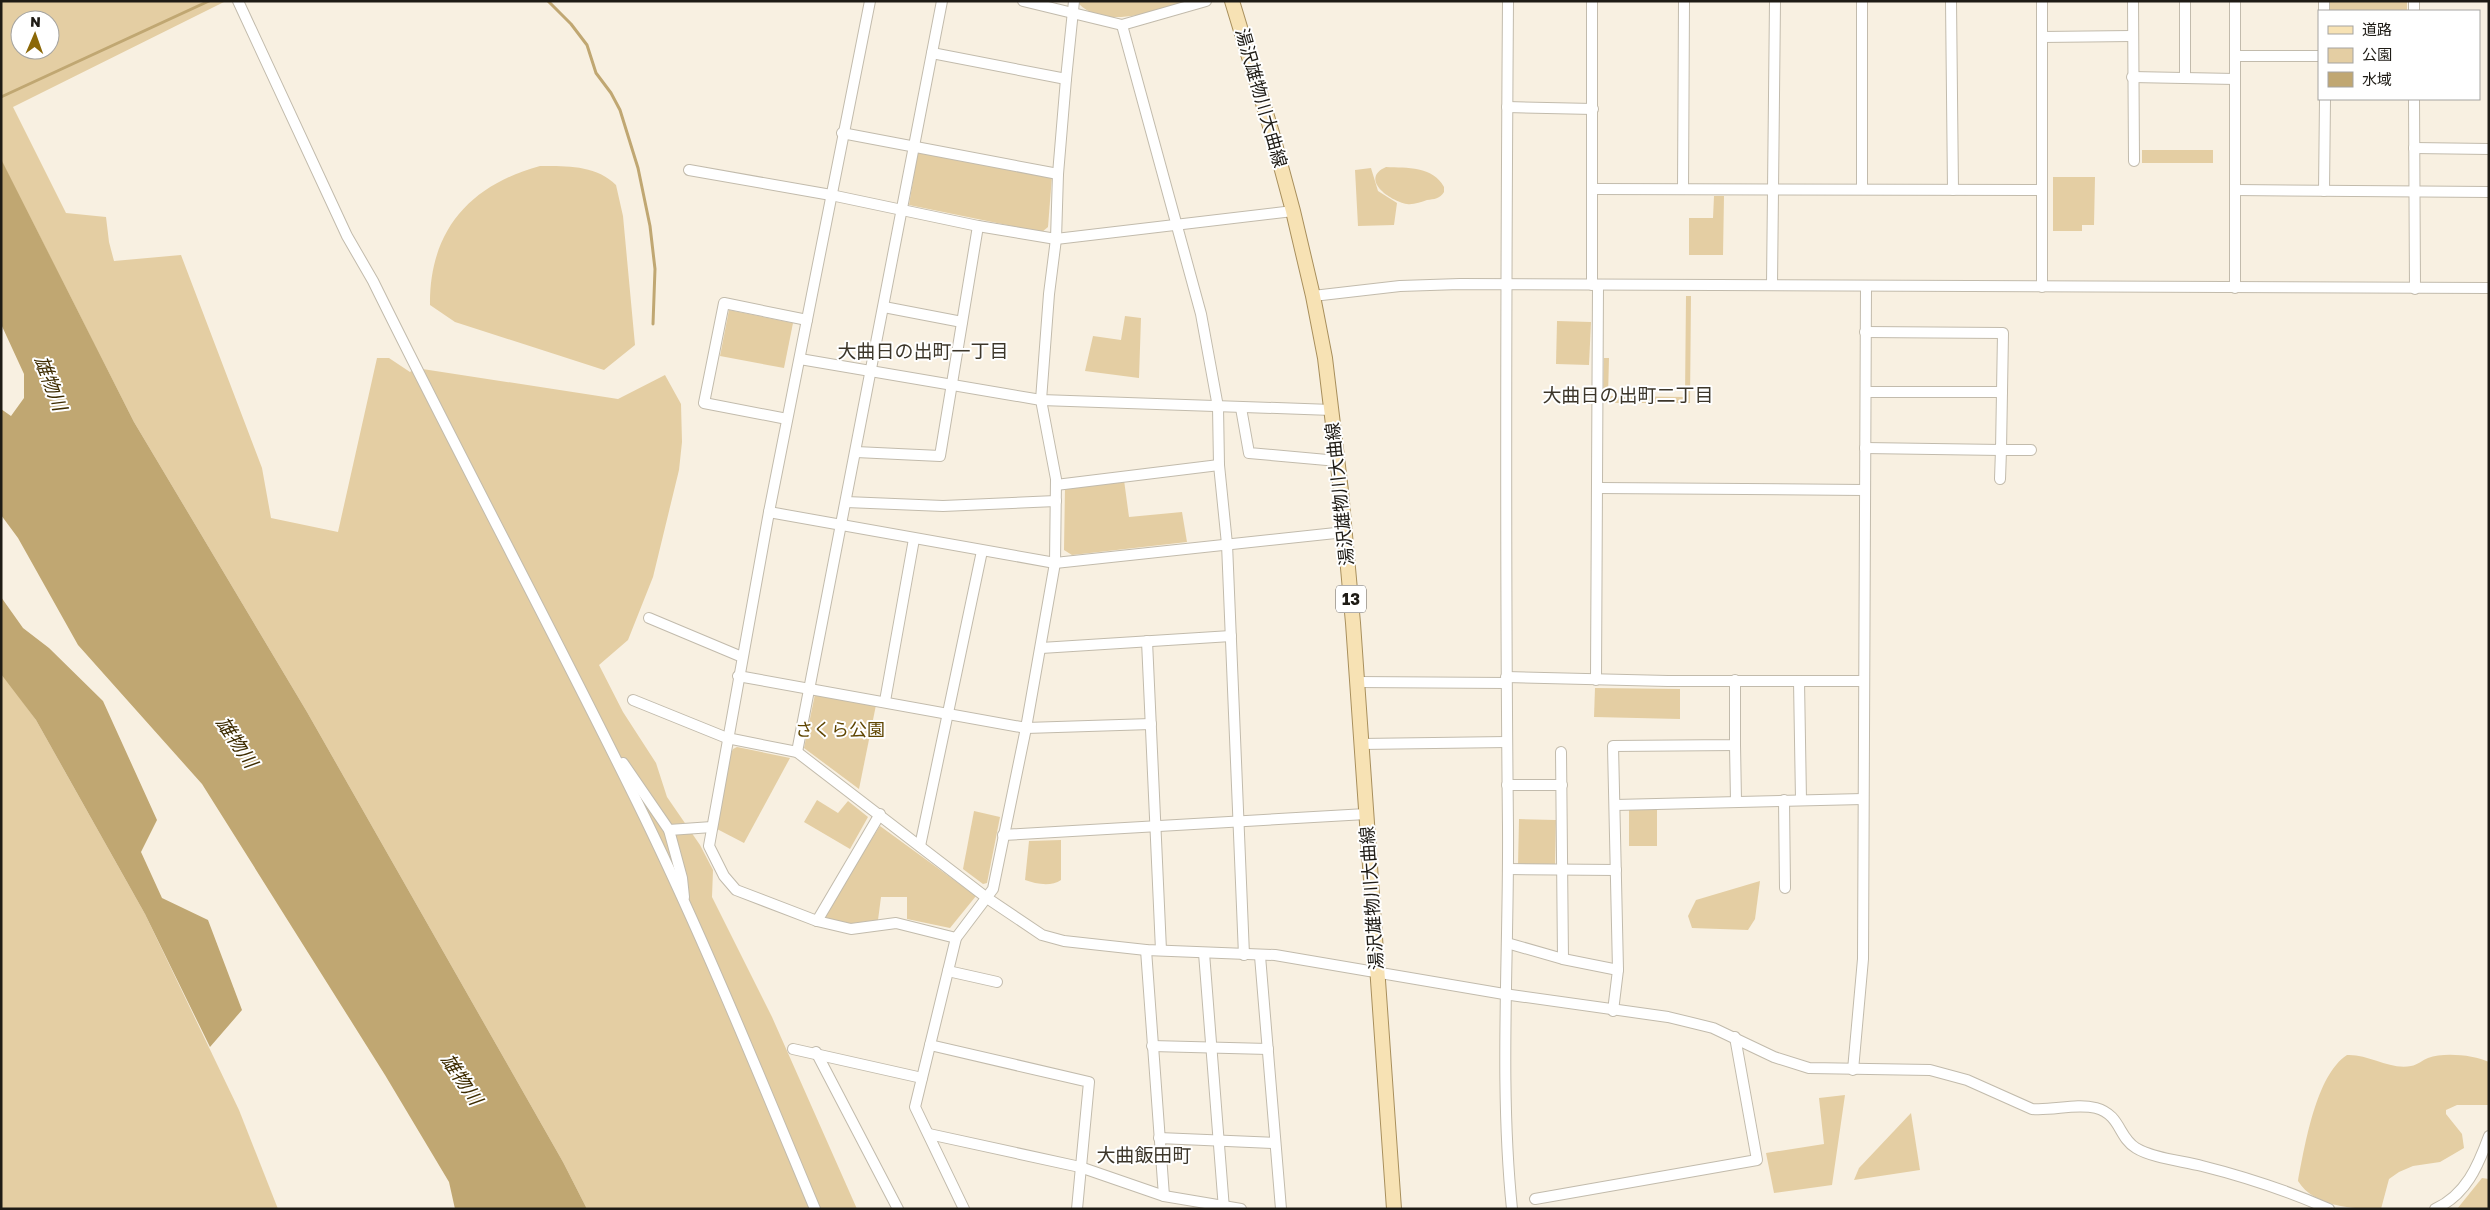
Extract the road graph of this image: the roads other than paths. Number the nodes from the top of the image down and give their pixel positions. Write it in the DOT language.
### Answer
graph roads {
  1 [pos="238,1"];
  2 [pos="870,1"];
  3 [pos="942,1"];
  4 [pos="1023,1"];
  5 [pos="1206,1"];
  6 [pos="1232,1"];
  7 [pos="1508,1"];
  8 [pos="1592,1"];
  9 [pos="1684,1"];
  10 [pos="1775,1"];
  11 [pos="1862,1"];
  12 [pos="1951,1"];
  13 [pos="2042,1"];
  14 [pos="2132,1"];
  15 [pos="2185,1"];
  16 [pos="2235,1"];
  17 [pos="1073,6"];
  18 [pos="1122,25"];
  19 [pos="2042,36"];
  20 [pos="2132,36"];
  21 [pos="932,53"];
  22 [pos="2235,56"];
  23 [pos="2318,56"];
  24 [pos="2132,78"];
  25 [pos="2185,78"];
  26 [pos="1066,79"];
  27 [pos="2235,79"];
  28 [pos="2325,100"];
  29 [pos="2414,100"];
  30 [pos="1507,107"];
  31 [pos="1593,109"];
  32 [pos="842,133"];
  33 [pos="914,146"];
  34 [pos="2414,148"];
  35 [pos="2489,149"];
  36 [pos="2134,161"];
  37 [pos="689,170"];
  38 [pos="1058,174"];
  39 [pos="1593,189"];
  40 [pos="1683,189"];
  41 [pos="1773,189"];
  42 [pos="1862,189"];
  43 [pos="1953,190"];
  44 [pos="2042,190"];
  45 [pos="2235,190"];
  46 [pos="2324,191"];
  47 [pos="2414,192"];
  48 [pos="2489,192"];
  49 [pos="832,195"];
  50 [pos="903,210"];
  51 [pos="1293,211"];
  52 [pos="1178,224"];
  53 [pos="978,226"];
  54 [pos="1056,239"];
  55 [pos="1506,284"];
  56 [pos="1595,285"];
  57 [pos="1772,285"];
  58 [pos="1866,286"];
  59 [pos="2042,286"];
  60 [pos="2235,288"];
  61 [pos="2489,288"];
  62 [pos="2415,289"];
  63 [pos="1313,296"];
  64 [pos="884,308"];
  65 [pos="807,320"];
  66 [pos="962,322"];
  67 [pos="1865,332"];
  68 [pos="800,359"];
  69 [pos="872,370"];
  70 [pos="952,384"];
  71 [pos="1866,392"];
  72 [pos="2002,392"];
  73 [pos="1041,400"];
  74 [pos="1218,407"];
  75 [pos="1242,408"];
  76 [pos="1332,410"];
  77 [pos="787,418"];
  78 [pos="1864,448"];
  79 [pos="2002,450"];
  80 [pos="2031,450"];
  81 [pos="856,452"];
  82 [pos="1338,461"];
  83 [pos="1219,465"];
  84 [pos="2000,479"];
  85 [pos="1056,485"];
  86 [pos="1599,488"];
  87 [pos="1864,490"];
  88 [pos="1056,501"];
  89 [pos="846,502"];
  90 [pos="769,512"];
  91 [pos="841,526"];
  92 [pos="1345,532"];
  93 [pos="914,539"];
  94 [pos="1227,544"];
  95 [pos="982,551"];
  96 [pos="1055,563"];
  97 [pos="649,618"];
  98 [pos="1231,636"];
  99 [pos="1147,641"];
  100 [pos="1041,648"];
  101 [pos="742,657"];
  102 [pos="738,676"];
  103 [pos="1506,680"];
  104 [pos="1596,680"];
  105 [pos="1735,680"];
  106 [pos="1799,681"];
  107 [pos="1863,681"];
  108 [pos="1357,682"];
  109 [pos="810,688"];
  110 [pos="632,700"];
  111 [pos="885,701"];
  112 [pos="948,714"];
  113 [pos="1151,724"];
  114 [pos="1026,728"];
  115 [pos="727,738"];
  116 [pos="1507,742"];
  117 [pos="1361,744"];
  118 [pos="1735,745"];
  119 [pos="611,750"];
  120 [pos="797,752"];
  121 [pos="1561,752"];
  122 [pos="1507,785"];
  123 [pos="1562,785"];
  124 [pos="1863,799"];
  125 [pos="1736,800"];
  126 [pos="1784,800"];
  127 [pos="1801,800"];
  128 [pos="1615,805"];
  129 [pos="880,814"];
  130 [pos="1366,814"];
  131 [pos="1240,822"];
  132 [pos="1156,826"];
  133 [pos="712,827"];
  134 [pos="668,830"];
  135 [pos="1003,835"];
  136 [pos="920,846"];
  137 [pos="1508,869"];
  138 [pos="1616,870"];
  139 [pos="1562,871"];
  140 [pos="1784,888"];
  141 [pos="987,898"];
  142 [pos="684,903"];
  143 [pos="817,921"];
  144 [pos="956,938"];
  145 [pos="1506,943"];
  146 [pos="1146,950"];
  147 [pos="1161,950"];
  148 [pos="1204,953"];
  149 [pos="1244,955"];
  150 [pos="1260,956"];
  151 [pos="1563,959"];
  152 [pos="948,970"];
  153 [pos="1618,970"];
  154 [pos="1377,972"];
  155 [pos="997,982"];
  156 [pos="1504,994"];
  157 [pos="1613,1011"];
  158 [pos="1735,1036"];
  159 [pos="930,1045"];
  160 [pos="1152,1046"];
  161 [pos="1212,1048"];
  162 [pos="793,1049"];
  163 [pos="1268,1049"];
  164 [pos="816,1052"];
  165 [pos="1853,1070"];
  166 [pos="922,1078"];
  167 [pos="928,1134"];
  168 [pos="2489,1136"];
  169 [pos="1158,1138"];
  170 [pos="1218,1142"];
  171 [pos="1275,1143"];
  172 [pos="1080,1167"];
  173 [pos="1164,1196"];
  174 [pos="1535,1199"];
  175 [pos="2309,1204"];
  176 [pos="1224,1207"];
  177 [pos="816,1209"];
  178 [pos="898,1209"];
  179 [pos="964,1209"];
  180 [pos="1077,1209"];
  181 [pos="1241,1209"];
  182 [pos="1281,1209"];
  183 [pos="1394,1209"];
  184 [pos="1512,1209"];
  185 [pos="2329,1209"];
  186 [pos="2435,1209"];
  1 -- 119 [label="street"];
  2 -- 32 [label="street"];
  3 -- 21 [label="street"];
  4 -- 17 [label="street"];
  5 -- 18 [label="street"];
  6 -- 51 [label="main road, 湯沢雄物川大曲線 / 13"];
  7 -- 30 [label="street"];
  8 -- 31 [label="street"];
  9 -- 40 [label="street"];
  10 -- 41 [label="street"];
  11 -- 42 [label="street"];
  12 -- 43 [label="street"];
  13 -- 19 [label="street"];
  14 -- 20 [label="street"];
  15 -- 25 [label="street"];
  16 -- 22 [label="street"];
  17 -- 18 [label="street"];
  17 -- 26 [label="street"];
  18 -- 52 [label="street"];
  19 -- 20 [label="street"];
  19 -- 44 [label="street"];
  20 -- 24 [label="street"];
  21 -- 26 [label="street"];
  21 -- 33 [label="street"];
  22 -- 23 [label="street"];
  22 -- 27 [label="street"];
  24 -- 25 [label="street"];
  24 -- 36 [label="street"];
  25 -- 27 [label="street"];
  26 -- 38 [label="street"];
  27 -- 45 [label="street"];
  28 -- 46 [label="street"];
  29 -- 34 [label="street"];
  30 -- 31 [label="street"];
  30 -- 55 [label="street"];
  31 -- 39 [label="street"];
  32 -- 33 [label="street"];
  32 -- 49 [label="street"];
  33 -- 38 [label="street"];
  33 -- 50 [label="street"];
  34 -- 35 [label="street"];
  34 -- 47 [label="street"];
  37 -- 49 [label="street"];
  38 -- 54 [label="street"];
  39 -- 40 [label="street"];
  39 -- 56 [label="street"];
  40 -- 41 [label="street"];
  41 -- 42 [label="street"];
  41 -- 57 [label="street"];
  42 -- 43 [label="street"];
  43 -- 44 [label="street"];
  44 -- 59 [label="street"];
  45 -- 46 [label="street"];
  45 -- 60 [label="street"];
  46 -- 47 [label="street"];
  47 -- 48 [label="street"];
  47 -- 62 [label="street"];
  49 -- 50 [label="street"];
  49 -- 65 [label="street"];
  50 -- 53 [label="street"];
  50 -- 64 [label="street"];
  51 -- 52 [label="street"];
  51 -- 63 [label="main road, 湯沢雄物川大曲線 / 13"];
  52 -- 54 [label="street"];
  52 -- 74 [label="street"];
  53 -- 54 [label="street"];
  53 -- 66 [label="street"];
  54 -- 73 [label="street"];
  55 -- 56 [label="street"];
  55 -- 63 [label="street"];
  55 -- 103 [label="street"];
  56 -- 57 [label="street"];
  56 -- 86 [label="street"];
  57 -- 58 [label="street"];
  58 -- 59 [label="street"];
  58 -- 67 [label="street"];
  59 -- 60 [label="street"];
  60 -- 62 [label="street"];
  61 -- 62 [label="street"];
  63 -- 76 [label="main road, 湯沢雄物川大曲線 / 13"];
  64 -- 66 [label="street"];
  64 -- 69 [label="street"];
  65 -- 68 [label="street"];
  65 -- 77 [label="street"];
  66 -- 70 [label="street"];
  67 -- 71 [label="street"];
  67 -- 72 [label="street"];
  68 -- 69 [label="street"];
  68 -- 77 [label="street"];
  69 -- 70 [label="street"];
  69 -- 81 [label="street"];
  70 -- 73 [label="street"];
  70 -- 81 [label="street"];
  71 -- 72 [label="street"];
  71 -- 78 [label="street"];
  72 -- 79 [label="street"];
  73 -- 74 [label="street"];
  73 -- 85 [label="street"];
  74 -- 75 [label="street"];
  74 -- 83 [label="street"];
  75 -- 76 [label="street"];
  75 -- 82 [label="street"];
  76 -- 82 [label="main road, 湯沢雄物川大曲線 / 13"];
  77 -- 90 [label="street"];
  78 -- 79 [label="street"];
  78 -- 87 [label="street"];
  79 -- 80 [label="street"];
  79 -- 84 [label="street"];
  81 -- 89 [label="street"];
  82 -- 92 [label="main road, 湯沢雄物川大曲線 / 13"];
  83 -- 85 [label="street"];
  83 -- 94 [label="street"];
  85 -- 88 [label="street"];
  86 -- 87 [label="street"];
  86 -- 104 [label="street"];
  87 -- 107 [label="street"];
  88 -- 89 [label="street"];
  88 -- 96 [label="street"];
  89 -- 91 [label="street"];
  90 -- 91 [label="street"];
  90 -- 101 [label="street"];
  91 -- 93 [label="street"];
  91 -- 109 [label="street"];
  92 -- 94 [label="street"];
  92 -- 108 [label="main road, 湯沢雄物川大曲線 / 13"];
  93 -- 95 [label="street"];
  93 -- 111 [label="street"];
  94 -- 96 [label="street"];
  94 -- 98 [label="street"];
  95 -- 96 [label="street"];
  95 -- 112 [label="street"];
  96 -- 100 [label="street"];
  97 -- 101 [label="street"];
  98 -- 99 [label="street"];
  98 -- 131 [label="street"];
  99 -- 100 [label="street"];
  99 -- 113 [label="street"];
  100 -- 114 [label="street"];
  101 -- 102 [label="street"];
  102 -- 109 [label="street"];
  102 -- 115 [label="street"];
  103 -- 104 [label="street"];
  103 -- 108 [label="street"];
  103 -- 116 [label="street"];
  104 -- 105 [label="street"];
  105 -- 106 [label="street"];
  105 -- 118 [label="street"];
  106 -- 107 [label="street"];
  106 -- 127 [label="street"];
  107 -- 124 [label="street"];
  108 -- 117 [label="main road, 湯沢雄物川大曲線 / 13"];
  109 -- 111 [label="street"];
  109 -- 120 [label="street"];
  110 -- 115 [label="street"];
  111 -- 112 [label="street"];
  112 -- 114 [label="street"];
  112 -- 136 [label="street"];
  113 -- 114 [label="street"];
  113 -- 132 [label="street"];
  114 -- 135 [label="street"];
  115 -- 120 [label="street"];
  115 -- 133 [label="street"];
  116 -- 117 [label="street"];
  116 -- 122 [label="street"];
  117 -- 130 [label="main road, 湯沢雄物川大曲線 / 13"];
  118 -- 125 [label="street"];
  118 -- 128 [label="street"];
  119 -- 134 [label="street"];
  119 -- 142 [label="street"];
  120 -- 129 [label="street"];
  121 -- 123 [label="street"];
  122 -- 123 [label="street"];
  122 -- 137 [label="street"];
  123 -- 139 [label="street"];
  124 -- 127 [label="street"];
  124 -- 165 [label="street"];
  125 -- 126 [label="street"];
  125 -- 128 [label="street"];
  126 -- 127 [label="street"];
  126 -- 140 [label="street"];
  128 -- 138 [label="street"];
  129 -- 136 [label="street"];
  129 -- 143 [label="street"];
  130 -- 131 [label="street"];
  130 -- 154 [label="main road, 湯沢雄物川大曲線 / 13"];
  131 -- 132 [label="street"];
  131 -- 149 [label="street"];
  132 -- 135 [label="street"];
  132 -- 147 [label="street"];
  133 -- 134 [label="street"];
  133 -- 143 [label="street"];
  134 -- 142 [label="street"];
  135 -- 141 [label="street"];
  136 -- 141 [label="street"];
  137 -- 139 [label="street"];
  137 -- 145 [label="street"];
  138 -- 139 [label="street"];
  138 -- 153 [label="street"];
  139 -- 151 [label="street"];
  141 -- 144 [label="street"];
  141 -- 146 [label="street"];
  142 -- 177 [label="street"];
  143 -- 144 [label="street"];
  144 -- 152 [label="street"];
  145 -- 151 [label="street"];
  145 -- 156 [label="street"];
  146 -- 147 [label="street"];
  146 -- 160 [label="street"];
  147 -- 148 [label="street"];
  148 -- 149 [label="street"];
  148 -- 161 [label="street"];
  149 -- 150 [label="street"];
  150 -- 154 [label="street"];
  150 -- 163 [label="street"];
  151 -- 153 [label="street"];
  152 -- 155 [label="street"];
  152 -- 159 [label="street"];
  153 -- 157 [label="street"];
  154 -- 156 [label="street"];
  154 -- 183 [label="main road, 湯沢雄物川大曲線 / 13"];
  156 -- 157 [label="street"];
  156 -- 184 [label="street"];
  157 -- 158 [label="street"];
  158 -- 165 [label="street"];
  158 -- 174 [label="street"];
  159 -- 166 [label="street"];
  159 -- 172 [label="street"];
  160 -- 161 [label="street"];
  160 -- 169 [label="street"];
  161 -- 163 [label="street"];
  161 -- 170 [label="street"];
  162 -- 164 [label="street"];
  163 -- 171 [label="street"];
  164 -- 166 [label="street"];
  164 -- 178 [label="street"];
  165 -- 175 [label="street"];
  166 -- 167 [label="street"];
  167 -- 172 [label="street"];
  167 -- 179 [label="street"];
  168 -- 186 [label="street"];
  169 -- 170 [label="street"];
  169 -- 173 [label="street"];
  170 -- 171 [label="street"];
  170 -- 176 [label="street"];
  171 -- 182 [label="street"];
  172 -- 173 [label="street"];
  172 -- 180 [label="street"];
  173 -- 176 [label="street"];
  175 -- 185 [label="street"];
  176 -- 181 [label="street"];
}
